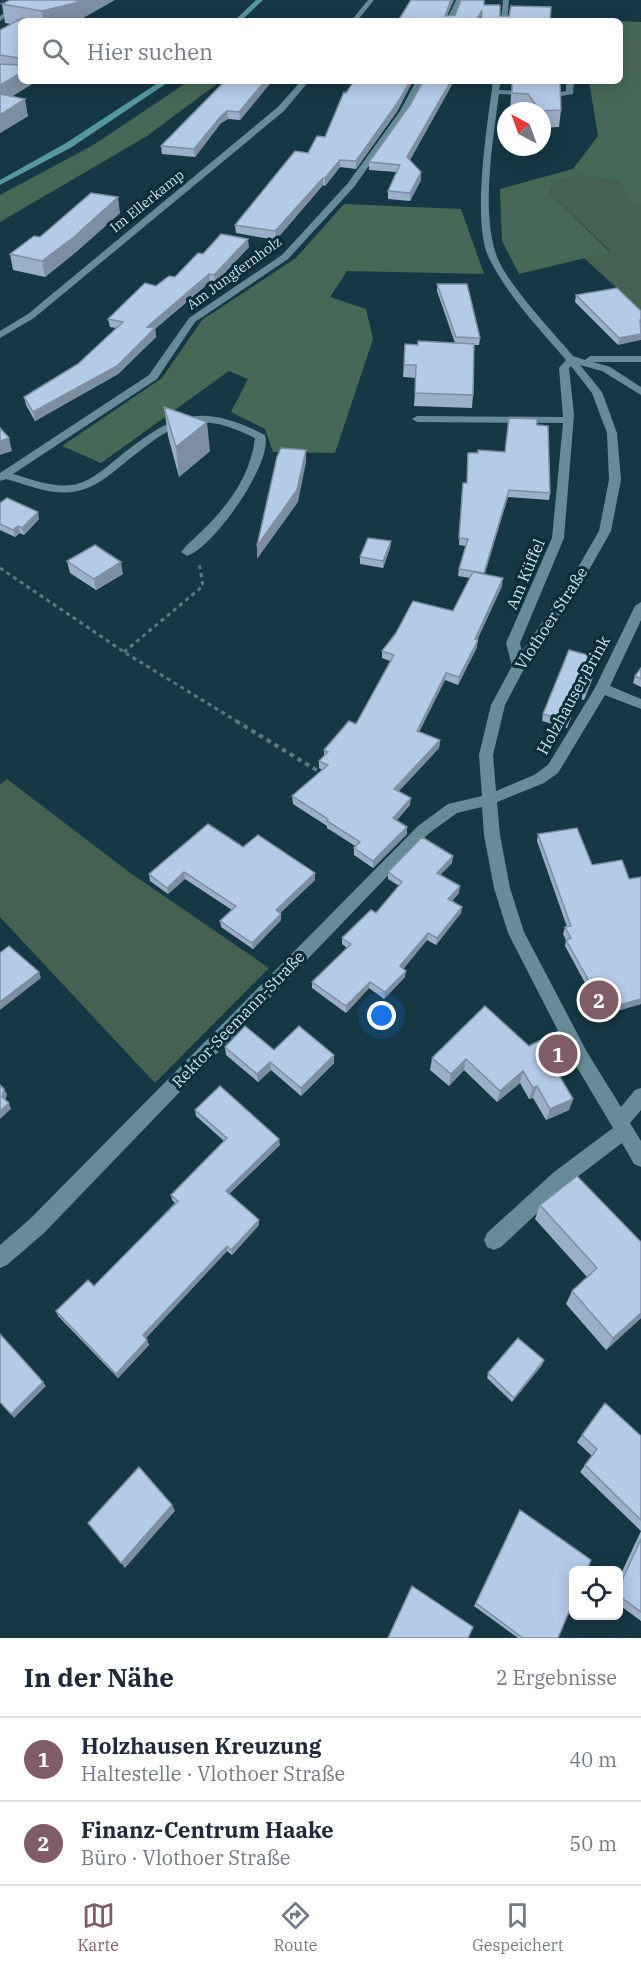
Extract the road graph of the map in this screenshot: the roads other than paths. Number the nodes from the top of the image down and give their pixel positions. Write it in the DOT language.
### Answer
graph roads {
  1 [pos="25,0"];
  2 [pos="260,0"];
  3 [pos="371,0"];
  4 [pos="459,0"];
  5 [pos="506,0"];
  6 [pos="240,18"];
  7 [pos="356,18"];
  8 [pos="450,18"];
  9 [pos="504,18"];
  10 [pos="0,19"];
  11 [pos="161,84"];
  12 [pos="302,84"];
  13 [pos="418,84"];
  14 [pos="570,84"];
  15 [pos="496,87"];
  16 [pos="0,183"];
  17 [pos="0,335"];
  18 [pos="572,359"];
  19 [pos="641,359"];
  20 [pos="641,392"];
  21 [pos="417,419"];
  22 [pos="568,420"];
  23 [pos="2,476"];
  24 [pos="187,552"];
  25 [pos="641,606"];
  26 [pos="519,666"];
  27 [pos="602,688"];
  28 [pos="641,704"];
  29 [pos="488,800"];
  30 [pos="641,1096"];
  31 [pos="622,1126"];
  32 [pos="641,1158"];
  33 [pos="494,1240"];
  34 [pos="0,1258"];
  1 -- 10 [label="street"];
  2 -- 6 [label="main road"];
  3 -- 7 [label="street"];
  4 -- 8 [label="street"];
  5 -- 9 [label="street"];
  11 -- 16 [label="main road"];
  12 -- 17 [label="street, Im Ellerkamp"];
  13 -- 23 [label="street, Am Jungfernholz"];
  14 -- 15 [label="street"];
  15 -- 18 [label="street, Vlothoer Straße"];
  18 -- 19 [label="street"];
  18 -- 20 [label="street"];
  18 -- 22 [label="street, Am Küffel"];
  18 -- 26 [label="street, Vlothoer Straße"];
  21 -- 22 [label="street"];
  22 -- 26 [label="street, Am Küffel"];
  23 -- 24 [label="street, Am Jungfernholz"];
  25 -- 27 [label="street, Holzhauser Brink"];
  26 -- 29 [label="street, Vlothoer Straße"];
  27 -- 28 [label="street"];
  27 -- 29 [label="street, Holzhauser Brink"];
  29 -- 31 [label="street, Vlothoer Straße"];
  29 -- 34 [label="street, Rektor-Seemann-Straße"];
  30 -- 31 [label="street"];
  31 -- 32 [label="street, Vlothoer Straße"];
  31 -- 33 [label="street"];
}
